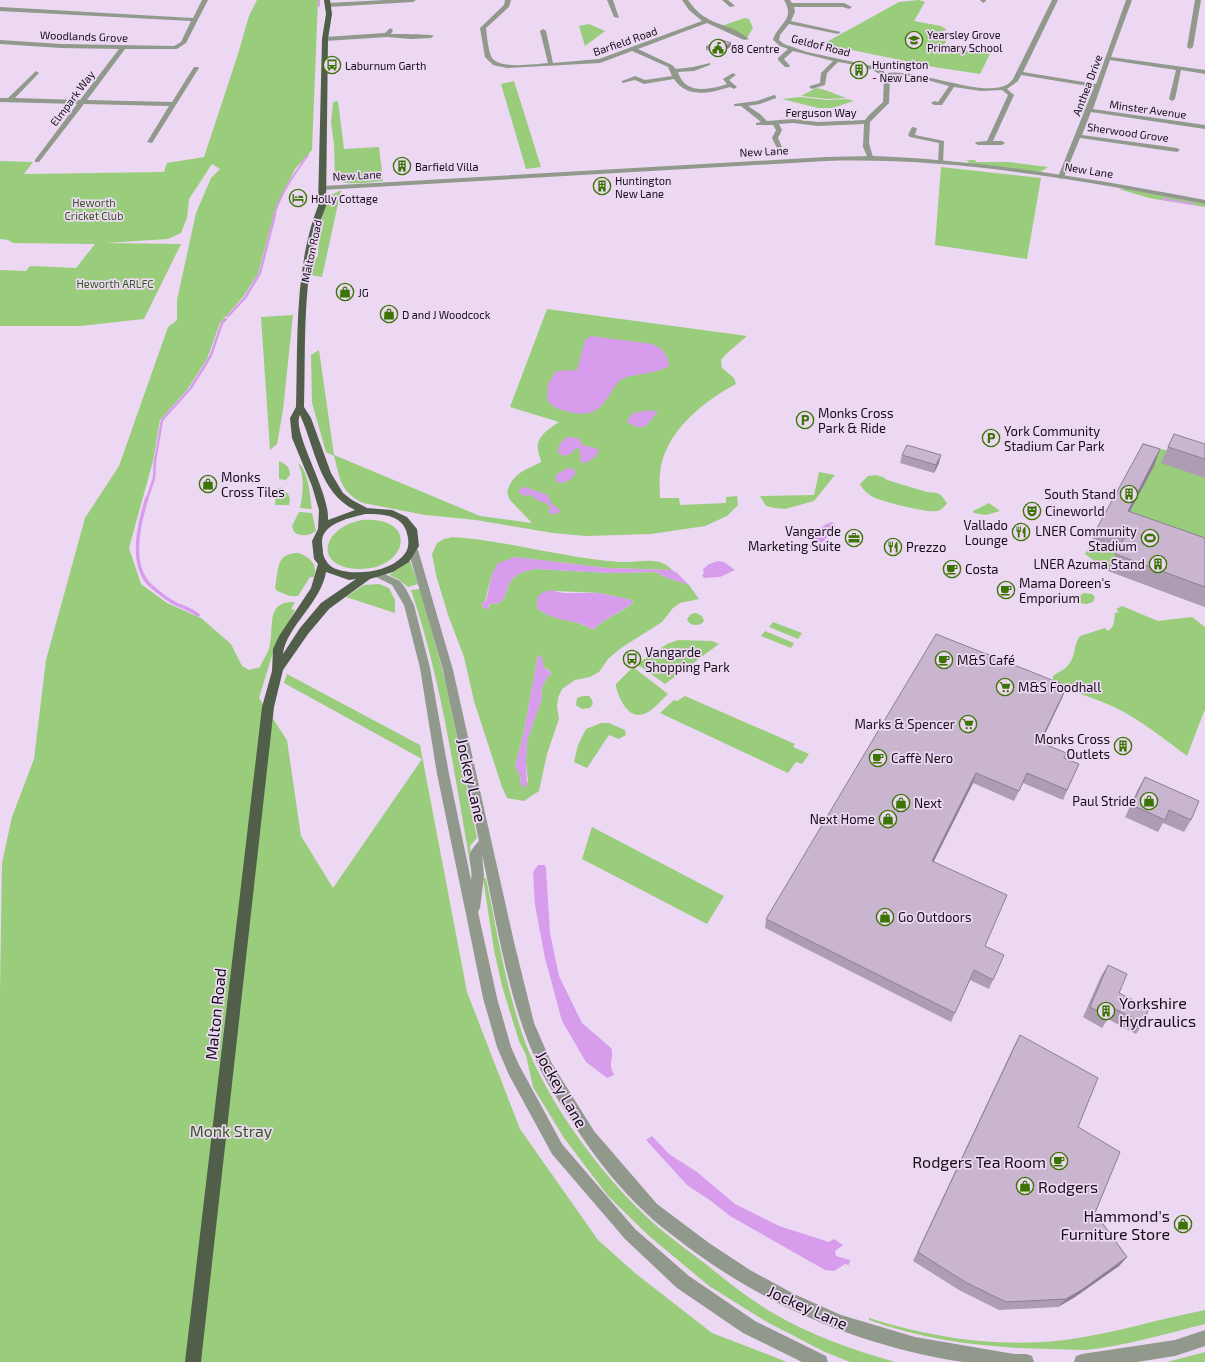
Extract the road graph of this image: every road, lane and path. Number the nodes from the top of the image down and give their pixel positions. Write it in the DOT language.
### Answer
graph roads {
  1 [pos="205,0"];
  2 [pos="413,0"];
  3 [pos="508,0"];
  4 [pos="610,0"];
  5 [pos="685,0"];
  6 [pos="725,0"];
  7 [pos="1055,0"];
  8 [pos="1129,0"];
  9 [pos="1198,0"];
  10 [pos="328,2"];
  11 [pos="789,2"];
  12 [pos="732,6"];
  13 [pos="849,7"];
  14 [pos="0,9"];
  15 [pos="617,17"];
  16 [pos="196,20"];
  17 [pos="706,22"];
  18 [pos="789,22"];
  19 [pos="543,31"];
  20 [pos="838,32"];
  21 [pos="431,36"];
  22 [pos="326,39"];
  23 [pos="746,39"];
  24 [pos="0,42"];
  25 [pos="1190,47"];
  26 [pos="123,48"];
  27 [pos="633,49"];
  28 [pos="792,49"];
  29 [pos="1108,58"];
  30 [pos="837,60"];
  31 [pos="708,64"];
  32 [pos="551,65"];
  33 [pos="787,66"];
  34 [pos="196,68"];
  35 [pos="1180,68"];
  36 [pos="36,72"];
  37 [pos="1205,72"];
  38 [pos="1020,73"];
  39 [pos="675,74"];
  40 [pos="733,75"];
  41 [pos="885,75"];
  42 [pos="624,82"];
  43 [pos="644,82"];
  44 [pos="952,84"];
  45 [pos="650,85"];
  46 [pos="1098,86"];
  47 [pos="812,87"];
  48 [pos="1004,89"];
  49 [pos="774,97"];
  50 [pos="11,99"];
  51 [pos="1172,99"];
  52 [pos="0,100"];
  53 [pos="82,101"];
  54 [pos="174,104"];
  55 [pos="937,105"];
  56 [pos="1088,110"];
  57 [pos="775,122"];
  58 [pos="867,122"];
  59 [pos="765,123"];
  60 [pos="758,124"];
  61 [pos="1205,127"];
  62 [pos="914,128"];
  63 [pos="1077,136"];
  64 [pos="786,141"];
  65 [pos="150,142"];
  66 [pos="978,143"];
  67 [pos="988,143"];
  68 [pos="1002,144"];
  69 [pos="1177,150"];
  70 [pos="870,158"];
  71 [pos="37,161"];
  72 [pos="941,162"];
  73 [pos="1061,177"];
  74 [pos="322,188"];
  75 [pos="1205,202"];
  76 [pos="300,407"];
  77 [pos="366,511"];
  78 [pos="323,530"];
  79 [pos="413,550"];
  80 [pos="322,565"];
  81 [pos="378,574"];
  82 [pos="366,576"];
  83 [pos="277,671"];
  84 [pos="486,842"];
  85 [pos="473,919"];
  86 [pos="1205,1338"];
  87 [pos="193,1362"];
  88 [pos="820,1362"];
  89 [pos="1026,1362"];
  90 [pos="1082,1362"];
  1 -- 16 [label="street"];
  2 -- 10 [label="street"];
  3 -- 32 [label="street, Barfield Road"];
  4 -- 15 [label="street"];
  5 -- 17 [label="street"];
  6 -- 12 [label="street"];
  7 -- 38 [label="street"];
  8 -- 29 [label="street, Anthea Drive"];
  9 -- 25 [label="street"];
  10 -- 22 [label="main road, Malton Road"];
  11 -- 13 [label="street"];
  11 -- 18 [label="street, Geldof Road"];
  14 -- 16 [label="street"];
  16 -- 26 [label="street, Woodlands Grove"];
  17 -- 23 [label="street"];
  17 -- 27 [label="street, Barfield Road"];
  18 -- 20 [label="street"];
  18 -- 28 [label="street, Geldof Road"];
  19 -- 32 [label="street"];
  21 -- 22 [label="street"];
  22 -- 74 [label="main road, Malton Road"];
  24 -- 26 [label="street, Woodlands Grove"];
  26 -- 53 [label="street, Elmpark Way"];
  27 -- 32 [label="street, Barfield Road"];
  27 -- 39 [label="street"];
  28 -- 30 [label="street, Geldof Road"];
  28 -- 33 [label="street"];
  29 -- 35 [label="street"];
  29 -- 46 [label="street, Anthea Drive"];
  30 -- 41 [label="street, Geldof Road"];
  30 -- 47 [label="street"];
  31 -- 39 [label="street"];
  34 -- 54 [label="street"];
  35 -- 37 [label="street"];
  35 -- 51 [label="street"];
  36 -- 50 [label="street"];
  38 -- 46 [label="street"];
  38 -- 48 [label="street"];
  39 -- 40 [label="street"];
  39 -- 43 [label="street"];
  41 -- 44 [label="street"];
  41 -- 58 [label="street"];
  42 -- 43 [label="street"];
  43 -- 45 [label="street"];
  44 -- 48 [label="street"];
  44 -- 55 [label="street"];
  46 -- 56 [label="street, Anthea Drive"];
  48 -- 67 [label="street"];
  49 -- 59 [label="street, Ferguson Way"];
  50 -- 52 [label="street"];
  50 -- 53 [label="street"];
  53 -- 54 [label="street"];
  53 -- 71 [label="street, Elmpark Way"];
  54 -- 65 [label="street"];
  56 -- 61 [label="street, Minster Avenue"];
  56 -- 63 [label="street, Anthea Drive"];
  57 -- 58 [label="street, Ferguson Way"];
  57 -- 59 [label="street, Ferguson Way"];
  57 -- 64 [label="street, Ferguson Way"];
  58 -- 70 [label="street"];
  59 -- 60 [label="street, Ferguson Way"];
  62 -- 72 [label="street"];
  63 -- 69 [label="street, Sherwood Grove"];
  63 -- 73 [label="street, Anthea Drive"];
  66 -- 67 [label="street"];
  67 -- 68 [label="street"];
  70 -- 72 [label="street, New Lane"];
  70 -- 74 [label="street, New Lane"];
  72 -- 73 [label="street, New Lane"];
  73 -- 75 [label="street, New Lane"];
  74 -- 76 [label="main road, Malton Road"];
  76 -- 77 [label="main road, Malton Road"];
  76 -- 78 [label="main road, Malton Road"];
  77 -- 78 [label="main road"];
  77 -- 79 [label="main road"];
  78 -- 80 [label="main road"];
  79 -- 81 [label="main road"];
  79 -- 84 [label="street, Jockey Lane"];
  80 -- 82 [label="main road"];
  80 -- 83 [label="main road, Malton Road"];
  81 -- 82 [label="main road"];
  81 -- 85 [label="street, Jockey Lane"];
  82 -- 83 [label="main road, Malton Road"];
  83 -- 87 [label="main road, Malton Road"];
  84 -- 85 [label="street"];
  84 -- 89 [label="street, Jockey Lane"];
  85 -- 88 [label="street, Jockey Lane"];
  86 -- 90 [label="street"];
}
